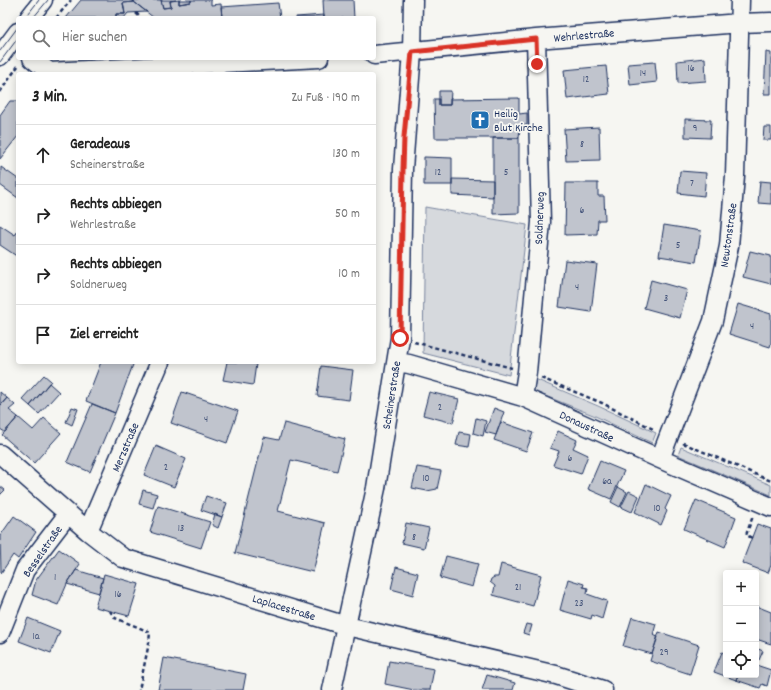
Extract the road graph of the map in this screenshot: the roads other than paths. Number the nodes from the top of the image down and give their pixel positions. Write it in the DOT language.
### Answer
graph roads {
  1 [pos="43,0"];
  2 [pos="413,0"];
  3 [pos="740,0"];
  4 [pos="31,16"];
  5 [pos="771,22"];
  6 [pos="740,23"];
  7 [pos="536,39"];
  8 [pos="412,52"];
  9 [pos="376,55"];
  10 [pos="31,60"];
  11 [pos="299,60"];
  12 [pos="217,68"];
  13 [pos="49,72"];
  14 [pos="49,72"];
  15 [pos="397,362"];
  16 [pos="159,364"];
  17 [pos="524,396"];
  18 [pos="0,454"];
  19 [pos="660,459"];
  20 [pos="771,507"];
  21 [pos="68,514"];
  22 [pos="88,531"];
  23 [pos="347,626"];
  24 [pos="0,634"];
  25 [pos="554,682"];
  26 [pos="332,690"];
  27 [pos="603,690"];
  1 -- 4 [label="street"];
  2 -- 8 [label="street, Scheinerstraße"];
  3 -- 6 [label="street, Newtonstraße"];
  5 -- 6 [label="street, Wehrlestraße"];
  6 -- 7 [label="street, Wehrlestraße"];
  6 -- 19 [label="street, Newtonstraße"];
  7 -- 8 [label="street, Wehrlestraße"];
  7 -- 17 [label="street, Soldnerweg"];
  8 -- 9 [label="street, Wehrlestraße"];
  8 -- 15 [label="street, Scheinerstraße"];
  10 -- 13 [label="street"];
  11 -- 12 [label="street"];
  12 -- 14 [label="street"];
  15 -- 17 [label="street, Donaustraße"];
  15 -- 23 [label="street, Scheinerstraße"];
  16 -- 22 [label="street, Merzstraße"];
  17 -- 19 [label="street, Donaustraße"];
  18 -- 21 [label="street, Laplacestraße"];
  19 -- 20 [label="street, Donaustraße"];
  21 -- 22 [label="street, Laplacestraße"];
  21 -- 24 [label="street, Besselstraße"];
  22 -- 23 [label="street, Laplacestraße"];
  23 -- 25 [label="street, Laplacestraße"];
  23 -- 26 [label="street, Scheinerstraße"];
  25 -- 27 [label="street, Laplacestraße"];
}
